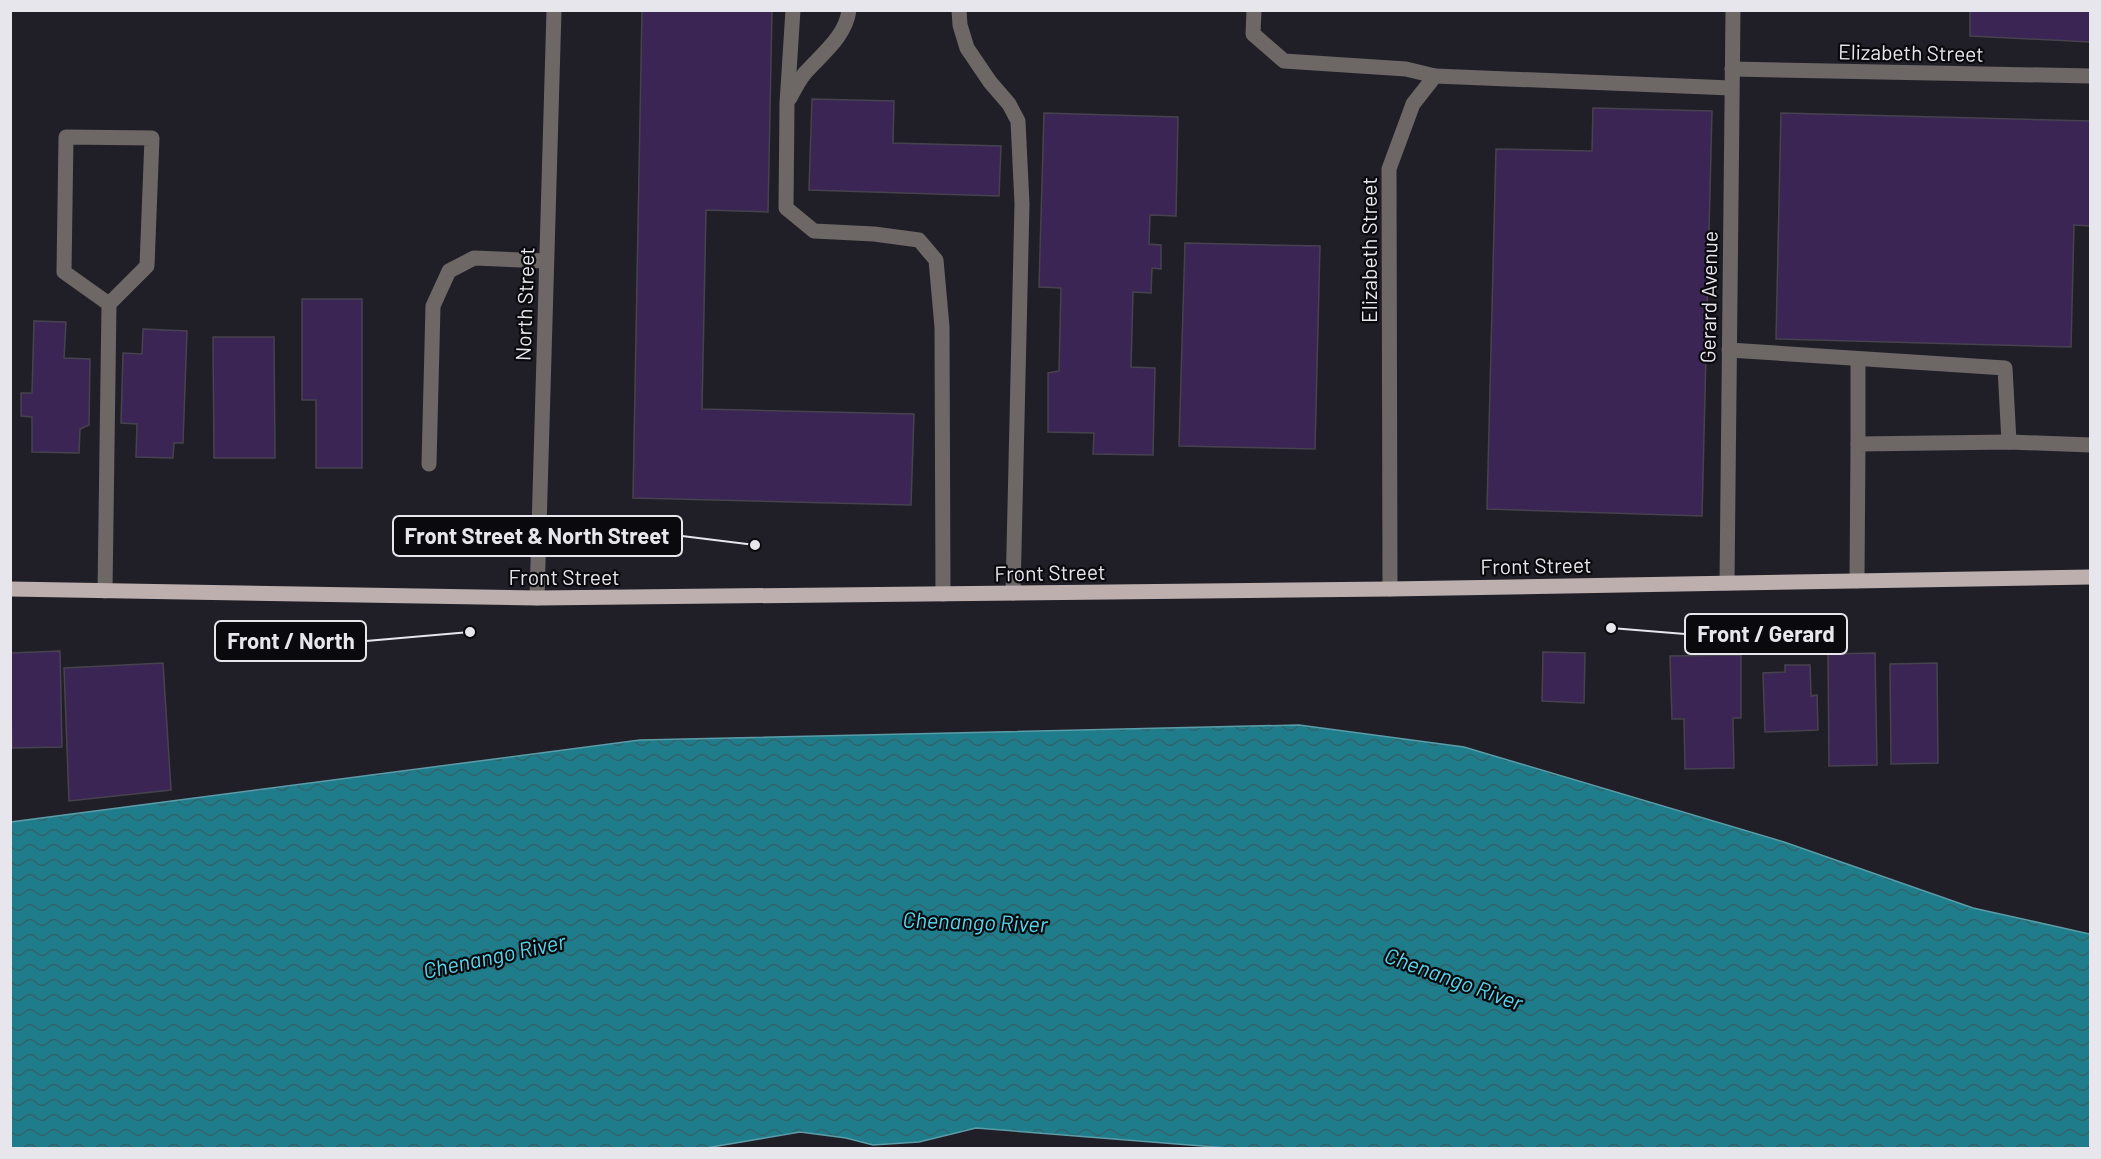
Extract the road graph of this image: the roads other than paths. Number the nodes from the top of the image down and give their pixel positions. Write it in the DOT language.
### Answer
graph roads {
  1 [pos="554,10"];
  2 [pos="793,10"];
  3 [pos="849,10"];
  4 [pos="959,10"];
  5 [pos="1254,10"];
  6 [pos="1733,10"];
  7 [pos="1732,69"];
  8 [pos="1436,76"];
  9 [pos="2091,76"];
  10 [pos="1731,88"];
  11 [pos="787,103"];
  12 [pos="546,261"];
  13 [pos="109,304"];
  14 [pos="1729,350"];
  15 [pos="1858,358"];
  16 [pos="2009,442"];
  17 [pos="1858,444"];
  18 [pos="2091,445"];
  19 [pos="429,464"];
  20 [pos="2091,577"];
  21 [pos="1857,581"];
  22 [pos="1727,583"];
  23 [pos="10,589"];
  24 [pos="1390,589"];
  25 [pos="105,591"];
  26 [pos="1013,593"];
  27 [pos="943,594"];
  28 [pos="537,598"];
  1 -- 12 [label="street, North Street"];
  2 -- 11 [label="street"];
  3 -- 11 [label="street"];
  4 -- 26 [label="street"];
  5 -- 8 [label="street"];
  6 -- 7 [label="street, Gerard Avenue"];
  7 -- 9 [label="street, Elizabeth Street"];
  7 -- 10 [label="street, Gerard Avenue"];
  8 -- 10 [label="street"];
  8 -- 24 [label="street, Elizabeth Street"];
  10 -- 14 [label="street, Gerard Avenue"];
  11 -- 27 [label="street"];
  12 -- 19 [label="street"];
  12 -- 28 [label="street, North Street"];
  13 -- 13 [label="street"];
  13 -- 25 [label="street"];
  14 -- 15 [label="street"];
  14 -- 22 [label="street, Gerard Avenue"];
  15 -- 16 [label="street"];
  15 -- 17 [label="street"];
  16 -- 17 [label="street"];
  16 -- 18 [label="street"];
  17 -- 21 [label="street"];
  20 -- 21 [label="main road, Front Street"];
  21 -- 22 [label="main road, Front Street"];
  22 -- 24 [label="main road, Front Street"];
  23 -- 25 [label="main road, Front Street"];
  24 -- 26 [label="main road, Front Street"];
  25 -- 28 [label="main road, Front Street"];
  26 -- 27 [label="main road, Front Street"];
  27 -- 28 [label="main road, Front Street"];
}
